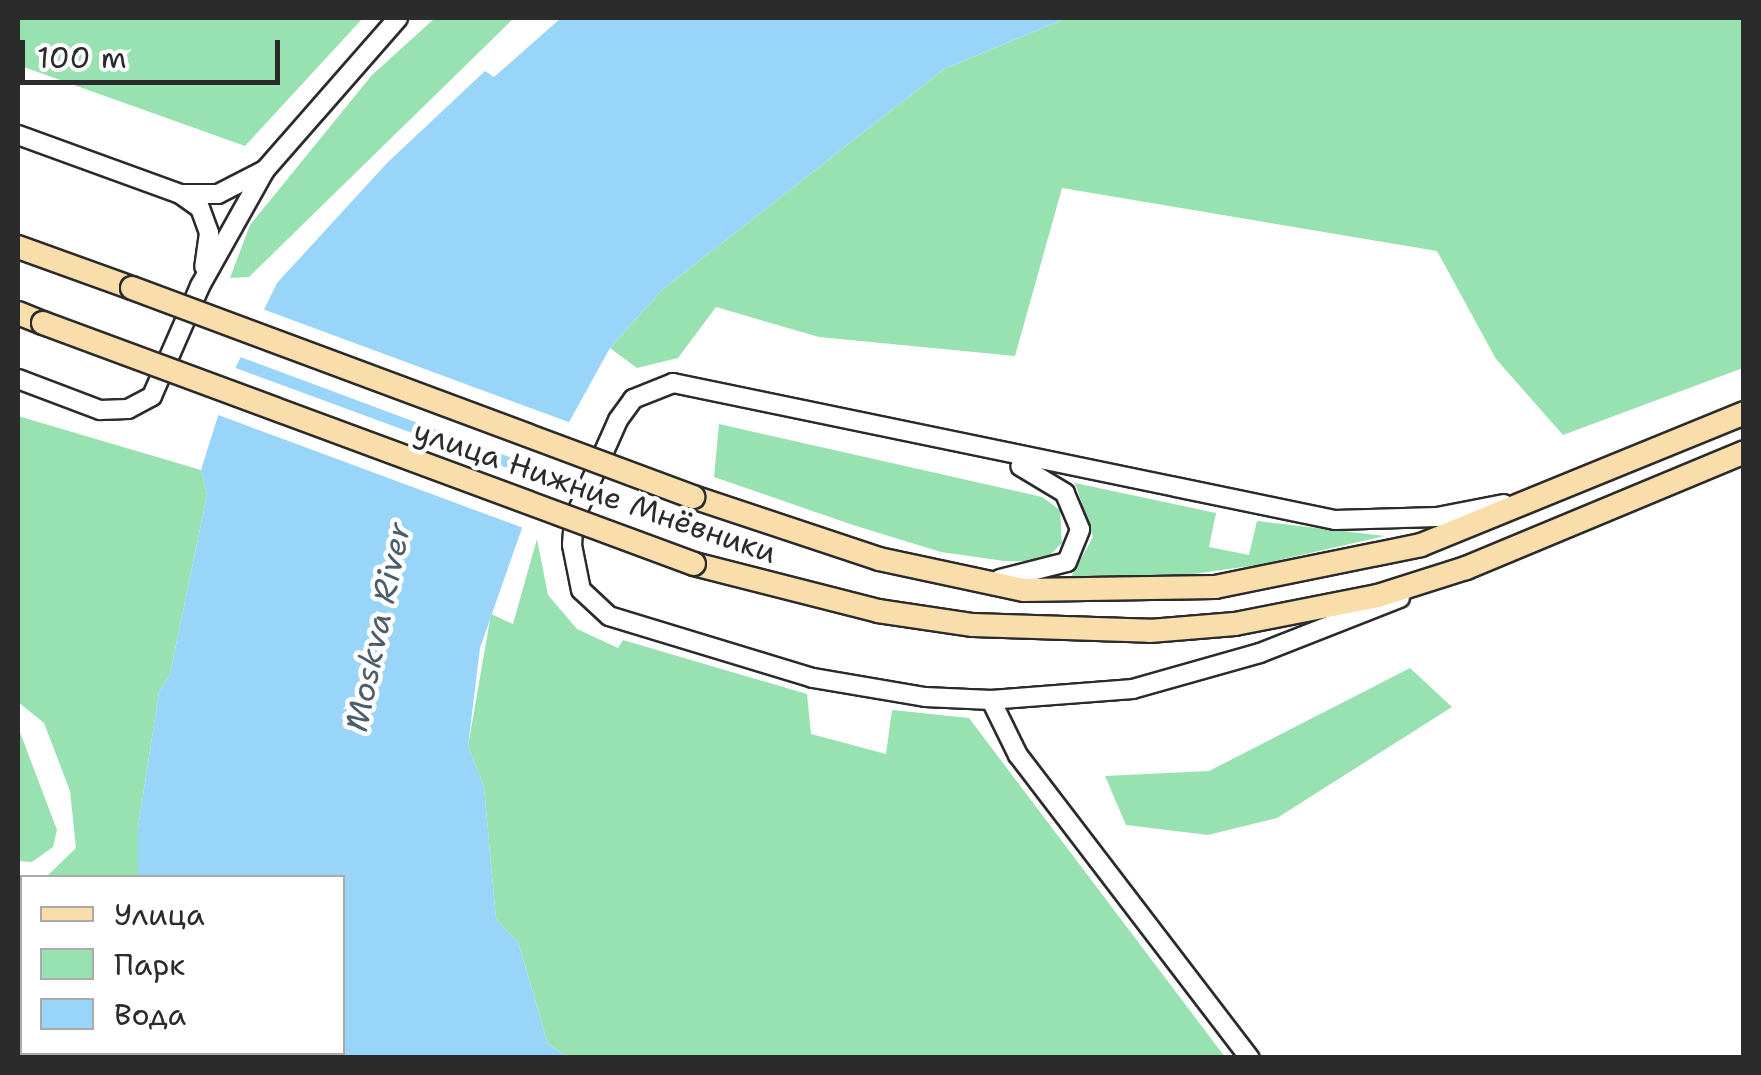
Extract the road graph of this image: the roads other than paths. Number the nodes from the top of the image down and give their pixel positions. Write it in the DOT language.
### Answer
graph roads {
  1 [pos="398,18"];
  2 [pos="18,135"];
  3 [pos="265,170"];
  4 [pos="180,194"];
  5 [pos="18,247"];
  6 [pos="200,286"];
  7 [pos="18,313"];
  8 [pos="18,379"];
  9 [pos="1744,413"];
  10 [pos="988,452"];
  11 [pos="1742,453"];
  12 [pos="1558,494"];
  13 [pos="1466,568"];
  14 [pos="972,581"];
  15 [pos="991,700"];
  16 [pos="1250,1058"];
  1 -- 3 [label="street"];
  2 -- 4 [label="street"];
  3 -- 4 [label="street"];
  3 -- 6 [label="street"];
  4 -- 6 [label="street"];
  5 -- 14 [label="main road, улица Нижние Мнёвники, bridge"];
  6 -- 8 [label="street"];
  7 -- 13 [label="main road, улица Нижние Мнёвники, bridge"];
  9 -- 12 [label="main road, улица Нижние Мнёвники"];
  10 -- 12 [label="street"];
  10 -- 14 [label="street"];
  10 -- 15 [label="street"];
  11 -- 13 [label="main road, улица Нижние Мнёвники"];
  12 -- 14 [label="main road, улица Нижние Мнёвники"];
  13 -- 15 [label="street"];
  15 -- 16 [label="street"];
}
